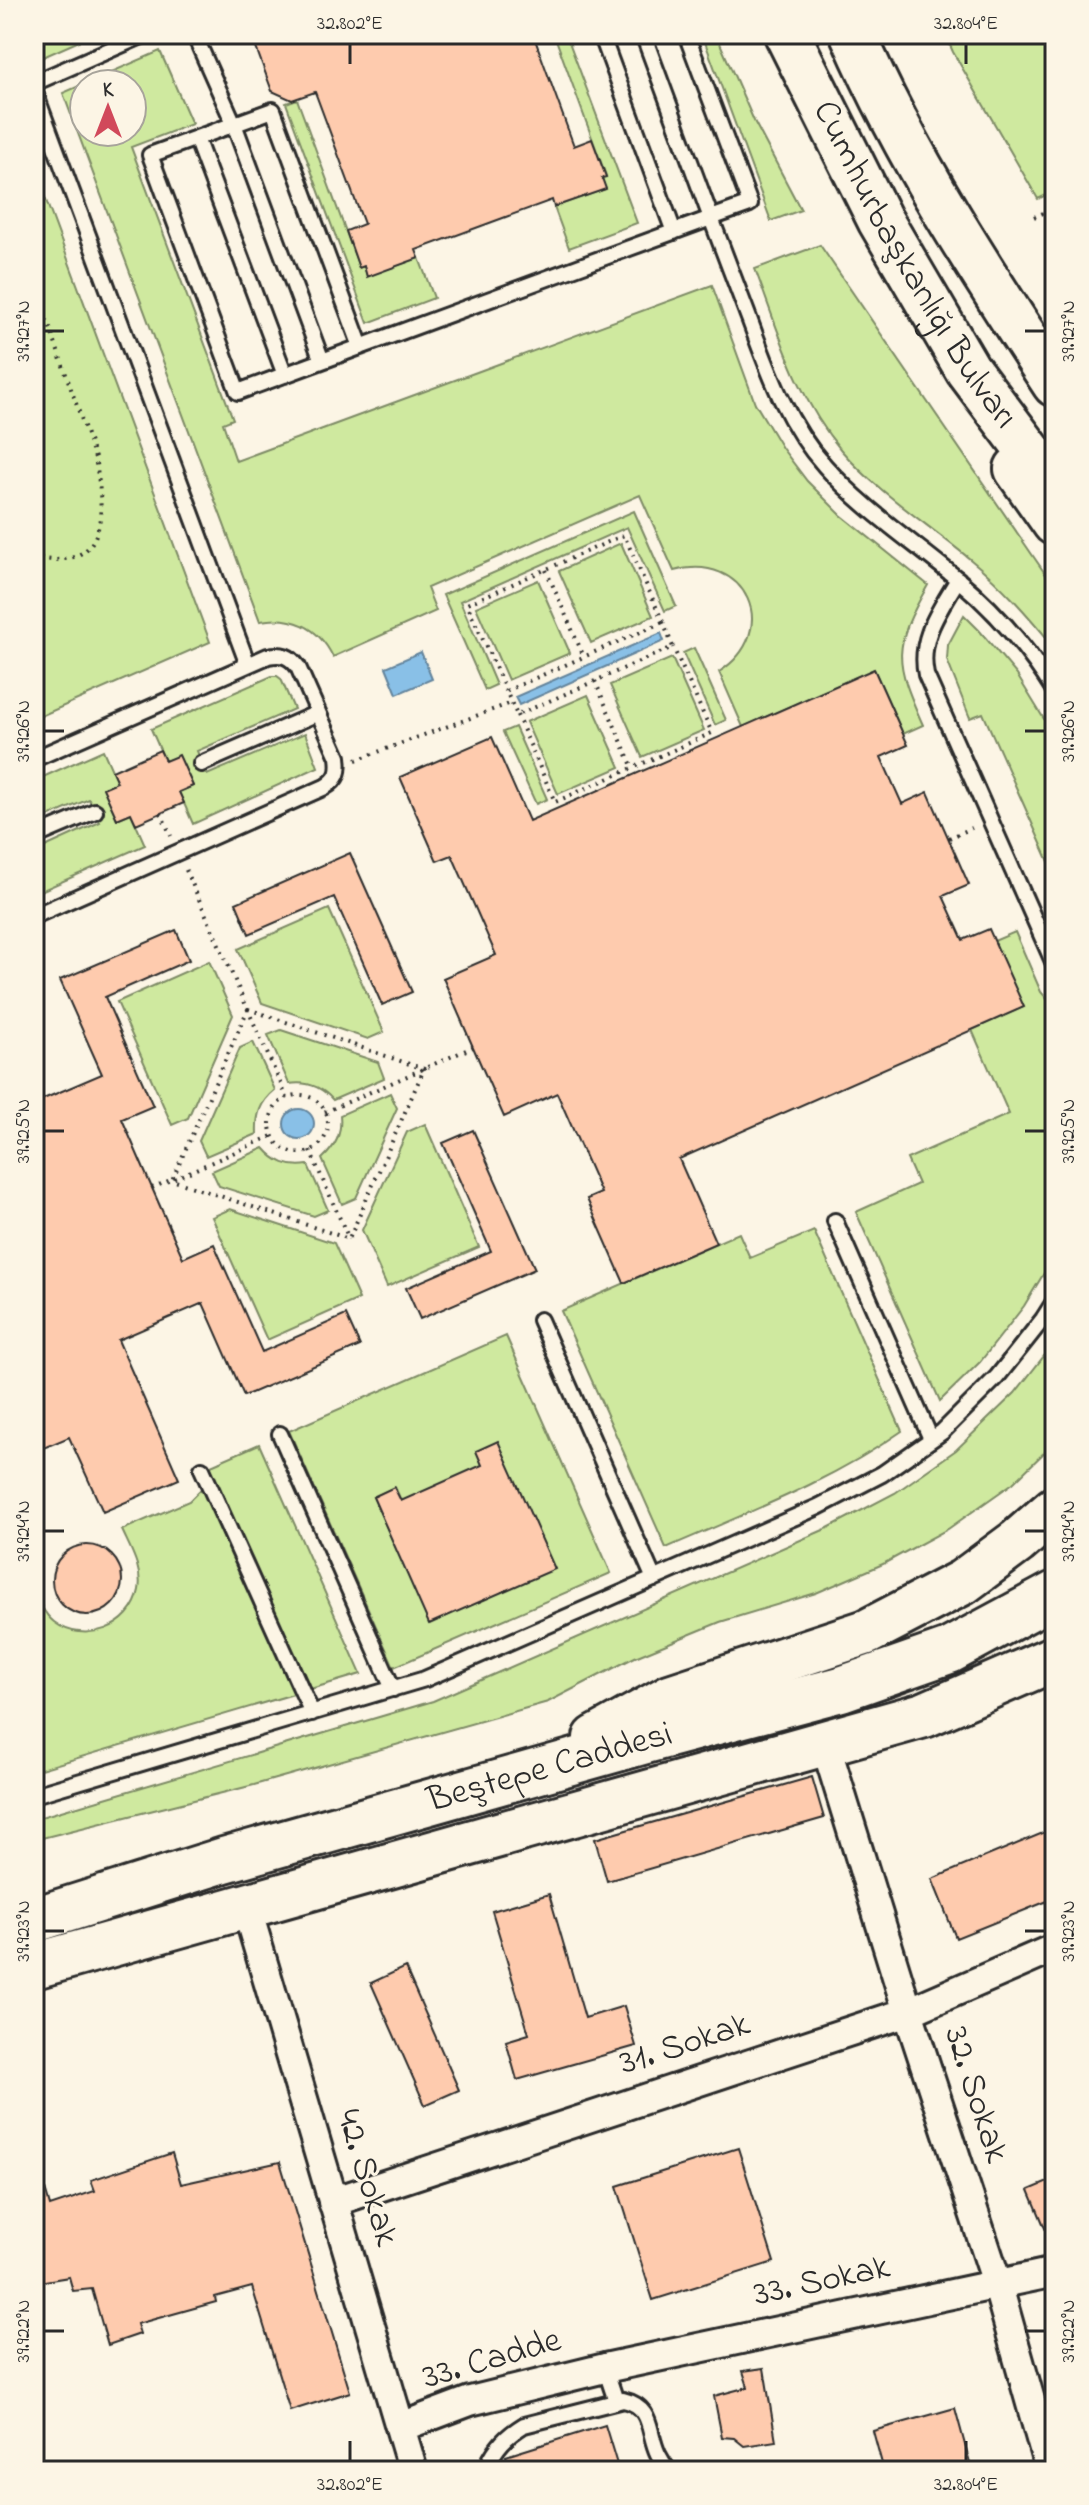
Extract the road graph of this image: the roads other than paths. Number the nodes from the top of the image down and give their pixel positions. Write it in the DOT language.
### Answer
graph roads {
  1 [pos="146,34"];
  2 [pos="194,34"];
  3 [pos="601,34"];
  4 [pos="643,34"];
  5 [pos="686,34"];
  6 [pos="787,34"];
  7 [pos="853,34"];
  8 [pos="34,83"];
  9 [pos="34,90"];
  10 [pos="234,124"];
  11 [pos="196,138"];
  12 [pos="711,218"];
  13 [pos="674,232"];
  14 [pos="361,347"];
  15 [pos="322,361"];
  16 [pos="968,370"];
  17 [pos="285,375"];
  18 [pos="1055,384"];
  19 [pos="1055,486"];
  20 [pos="1055,523"];
  21 [pos="958,579"];
  22 [pos="248,665"];
  23 [pos="1055,692"];
  24 [pos="318,713"];
  25 [pos="34,759"];
  26 [pos="201,764"];
  27 [pos="95,811"];
  28 [pos="34,837"];
  29 [pos="34,916"];
  30 [pos="1055,966"];
  31 [pos="835,1221"];
  32 [pos="1055,1300"];
  33 [pos="540,1320"];
  34 [pos="280,1434"];
  35 [pos="931,1439"];
  36 [pos="202,1469"];
  37 [pos="1055,1509"];
  38 [pos="654,1579"];
  39 [pos="1055,1594"];
  40 [pos="1055,1658"];
  41 [pos="1055,1683"];
  42 [pos="393,1689"];
  43 [pos="312,1713"];
  44 [pos="924,1715"];
  45 [pos="825,1743"];
  46 [pos="533,1773"];
  47 [pos="34,1795"];
  48 [pos="224,1860"];
  49 [pos="34,1902"];
  50 [pos="246,1906"];
  51 [pos="34,1920"];
  52 [pos="1055,1948"];
  53 [pos="34,1966"];
  54 [pos="34,1995"];
  55 [pos="908,2012"];
  56 [pos="333,2202"];
  57 [pos="1055,2272"];
  58 [pos="997,2283"];
  59 [pos="605,2368"];
  60 [pos="616,2401"];
  61 [pos="401,2427"];
  62 [pos="413,2471"];
  63 [pos="489,2471"];
  64 [pos="669,2471"];
  65 [pos="1050,2471"];
  1 -- 8 [label="lane"];
  2 -- 10 [label="lane"];
  3 -- 13 [label="lane"];
  4 -- 12 [label="lane"];
  5 -- 12 [label="lane"];
  6 -- 16 [label="main road, Cumhurbaşkanlığı Bulvarı"];
  7 -- 18 [label="main road, Cumhurbaşkanlığı Bulvarı"];
  9 -- 22 [label="lane"];
  10 -- 11 [label="lane"];
  10 -- 14 [label="lane"];
  10 -- 15 [label="lane"];
  11 -- 17 [label="lane"];
  11 -- 17 [label="lane"];
  12 -- 13 [label="lane"];
  12 -- 21 [label="lane"];
  13 -- 14 [label="lane"];
  14 -- 15 [label="lane"];
  15 -- 17 [label="lane"];
  16 -- 19 [label="main road, Cumhurbaşkanlığı Bulvarı"];
  16 -- 20 [label="main road"];
  21 -- 23 [label="lane"];
  21 -- 30 [label="lane"];
  22 -- 24 [label="lane"];
  22 -- 25 [label="lane"];
  24 -- 26 [label="lane"];
  24 -- 29 [label="lane"];
  27 -- 28 [label="lane"];
  31 -- 35 [label="lane"];
  32 -- 35 [label="lane"];
  33 -- 38 [label="lane"];
  34 -- 42 [label="lane"];
  35 -- 38 [label="lane"];
  36 -- 43 [label="lane"];
  37 -- 46 [label="main road"];
  38 -- 42 [label="lane"];
  39 -- 46 [label="main road, Beştepe Caddesi"];
  40 -- 44 [label="main road, Beştepe Caddesi"];
  41 -- 44 [label="main road, Beştepe Caddesi"];
  42 -- 43 [label="lane"];
  43 -- 47 [label="lane"];
  44 -- 45 [label="main road, Beştepe Caddesi"];
  45 -- 50 [label="main road, Beştepe Caddesi"];
  45 -- 55 [label="street, 32. Sokak"];
  46 -- 48 [label="main road, Beştepe Caddesi"];
  48 -- 49 [label="main road"];
  48 -- 51 [label="main road, Beştepe Caddesi"];
  50 -- 53 [label="main road, Beştepe Caddesi"];
  50 -- 54 [label="main road"];
  50 -- 56 [label="street, 42. Sokak"];
  52 -- 55 [label="street, 31. Sokak"];
  55 -- 56 [label="street, 31. Sokak"];
  55 -- 58 [label="street, 32. Sokak"];
  56 -- 61 [label="street, 42. Sokak"];
  57 -- 58 [label="street, 33. Sokak"];
  58 -- 59 [label="street, 33. Sokak"];
  58 -- 65 [label="street, 32. Sokak"];
  59 -- 60 [label="lane"];
  59 -- 61 [label="street, 33. Cadde"];
  60 -- 63 [label="lane"];
  60 -- 64 [label="lane"];
  61 -- 62 [label="street, 42. Sokak"];
}
